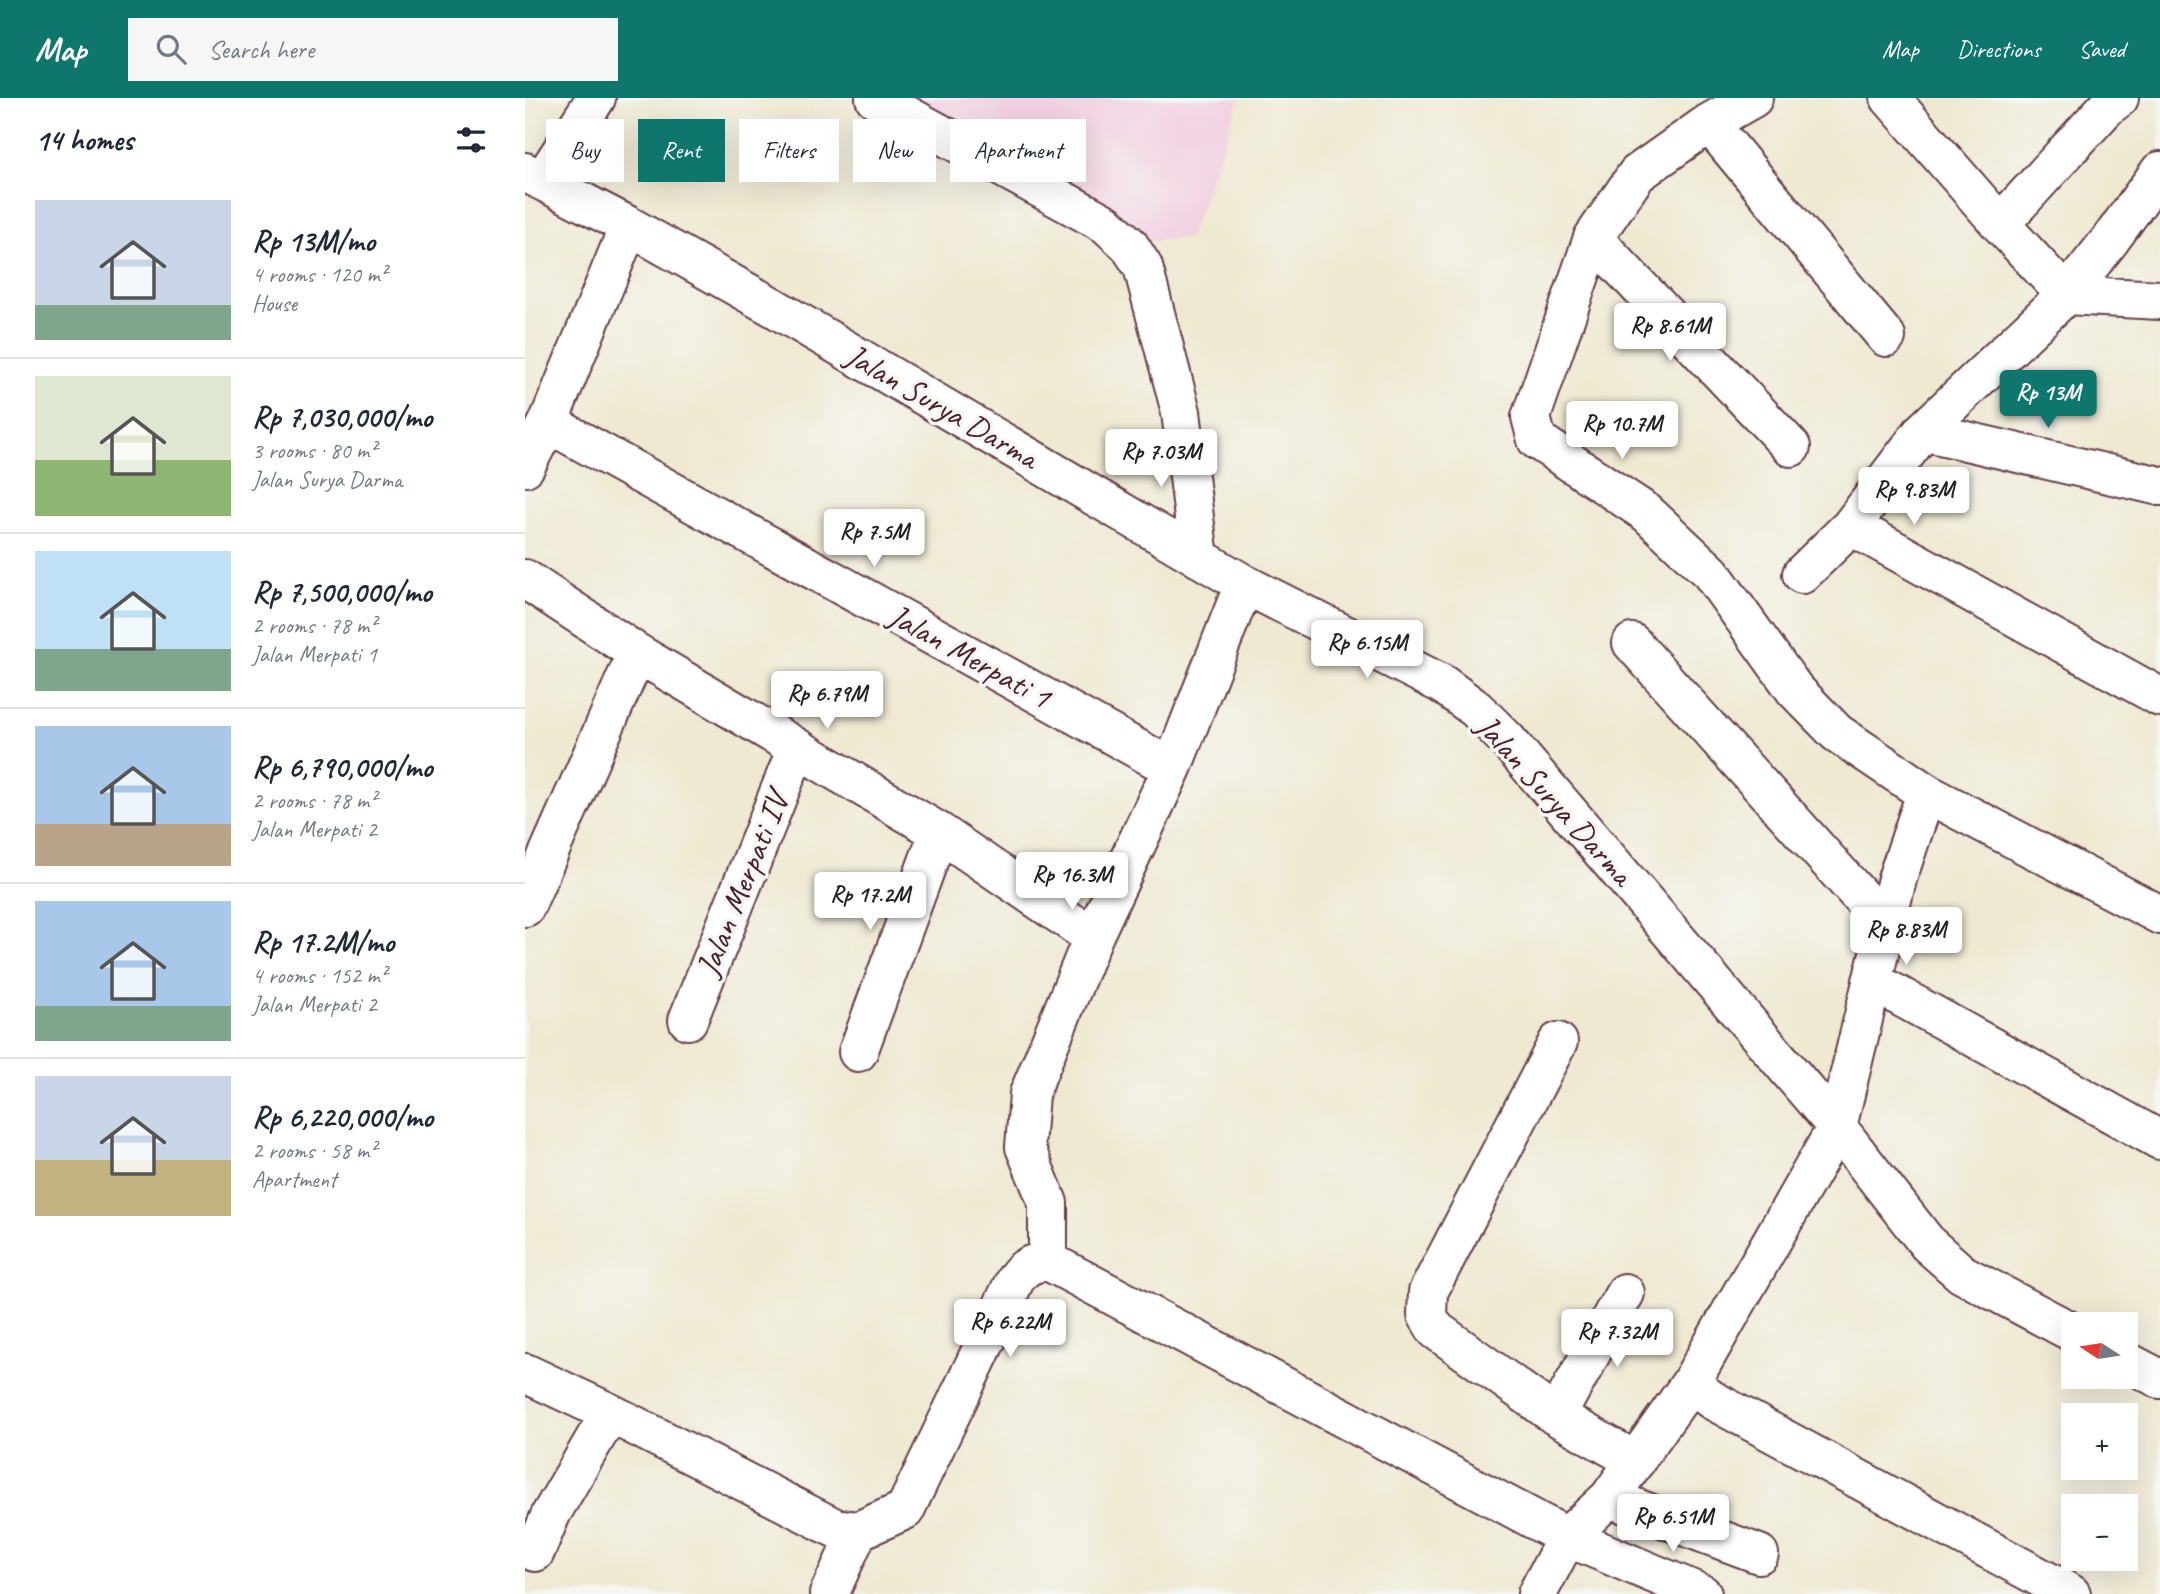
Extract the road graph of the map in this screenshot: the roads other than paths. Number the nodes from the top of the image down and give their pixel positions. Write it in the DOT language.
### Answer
graph roads {
  1 [pos="596,98"];
  2 [pos="875,98"];
  3 [pos="1753,98"];
  4 [pos="1890,98"];
  5 [pos="2119,98"];
  6 [pos="1709,123"];
  7 [pos="2160,171"];
  8 [pos="533,176"];
  9 [pos="2000,224"];
  10 [pos="629,226"];
  11 [pos="1593,238"];
  12 [pos="2066,295"];
  13 [pos="2160,300"];
  14 [pos="1886,337"];
  15 [pos="548,423"];
  16 [pos="1923,430"];
  17 [pos="1791,447"];
  18 [pos="525,467"];
  19 [pos="2160,486"];
  20 [pos="1851,526"];
  21 [pos="1199,558"];
  22 [pos="1802,574"];
  23 [pos="525,579"];
  24 [pos="1244,584"];
  25 [pos="1632,643"];
  26 [pos="636,653"];
  27 [pos="2160,697"];
  28 [pos="797,748"];
  29 [pos="1171,768"];
  30 [pos="1926,793"];
  31 [pos="939,832"];
  32 [pos="525,907"];
  33 [pos="2160,915"];
  34 [pos="1886,925"];
  35 [pos="1093,937"];
  36 [pos="1873,981"];
  37 [pos="688,1020"];
  38 [pos="1558,1042"];
  39 [pos="858,1052"];
  40 [pos="1837,1127"];
  41 [pos="2160,1140"];
  42 [pos="1048,1261"];
  43 [pos="1625,1293"];
  44 [pos="2061,1326"];
  45 [pos="2139,1368"];
  46 [pos="525,1373"];
  47 [pos="2160,1379"];
  48 [pos="1690,1384"];
  49 [pos="610,1413"];
  50 [pos="1556,1416"];
  51 [pos="1636,1461"];
  52 [pos="1609,1498"];
  53 [pos="857,1531"];
  54 [pos="1567,1537"];
  55 [pos="535,1552"];
  56 [pos="1759,1554"];
  57 [pos="829,1594"];
  58 [pos="1537,1594"];
  59 [pos="1702,1594"];
  60 [pos="2071,1594"];
  1 -- 8 [label="street"];
  2 -- 21 [label="street"];
  3 -- 6 [label="street"];
  4 -- 9 [label="street"];
  5 -- 9 [label="street"];
  6 -- 11 [label="street"];
  6 -- 14 [label="street"];
  7 -- 12 [label="street"];
  8 -- 10 [label="street, Jalan Surya Darma"];
  9 -- 12 [label="street"];
  10 -- 15 [label="street"];
  10 -- 21 [label="street, Jalan Surya Darma"];
  11 -- 17 [label="street"];
  11 -- 30 [label="street"];
  12 -- 13 [label="street"];
  12 -- 16 [label="street"];
  15 -- 18 [label="street"];
  15 -- 29 [label="street, Jalan Merpati 1"];
  16 -- 19 [label="street"];
  16 -- 20 [label="street"];
  20 -- 22 [label="street"];
  20 -- 27 [label="street"];
  21 -- 24 [label="street, Jalan Surya Darma"];
  23 -- 26 [label="street"];
  24 -- 29 [label="street"];
  24 -- 40 [label="street, Jalan Surya Darma"];
  25 -- 34 [label="street"];
  26 -- 28 [label="street"];
  26 -- 32 [label="street"];
  28 -- 31 [label="street"];
  28 -- 37 [label="street, Jalan Merpati IV"];
  29 -- 35 [label="street"];
  30 -- 33 [label="street"];
  30 -- 34 [label="street"];
  31 -- 35 [label="street"];
  31 -- 39 [label="street"];
  34 -- 36 [label="street"];
  35 -- 42 [label="street"];
  36 -- 40 [label="street"];
  36 -- 41 [label="street"];
  38 -- 50 [label="street"];
  40 -- 44 [label="street, Jalan Surya Darma"];
  40 -- 48 [label="street"];
  42 -- 53 [label="street"];
  42 -- 54 [label="street"];
  43 -- 50 [label="street"];
  45 -- 47 [label="street"];
  46 -- 49 [label="street"];
  48 -- 51 [label="street"];
  48 -- 60 [label="street"];
  49 -- 53 [label="street"];
  49 -- 55 [label="street"];
  50 -- 51 [label="street"];
  51 -- 52 [label="street"];
  52 -- 54 [label="street"];
  52 -- 56 [label="street"];
  53 -- 57 [label="street"];
  54 -- 58 [label="street"];
  54 -- 59 [label="street"];
}
